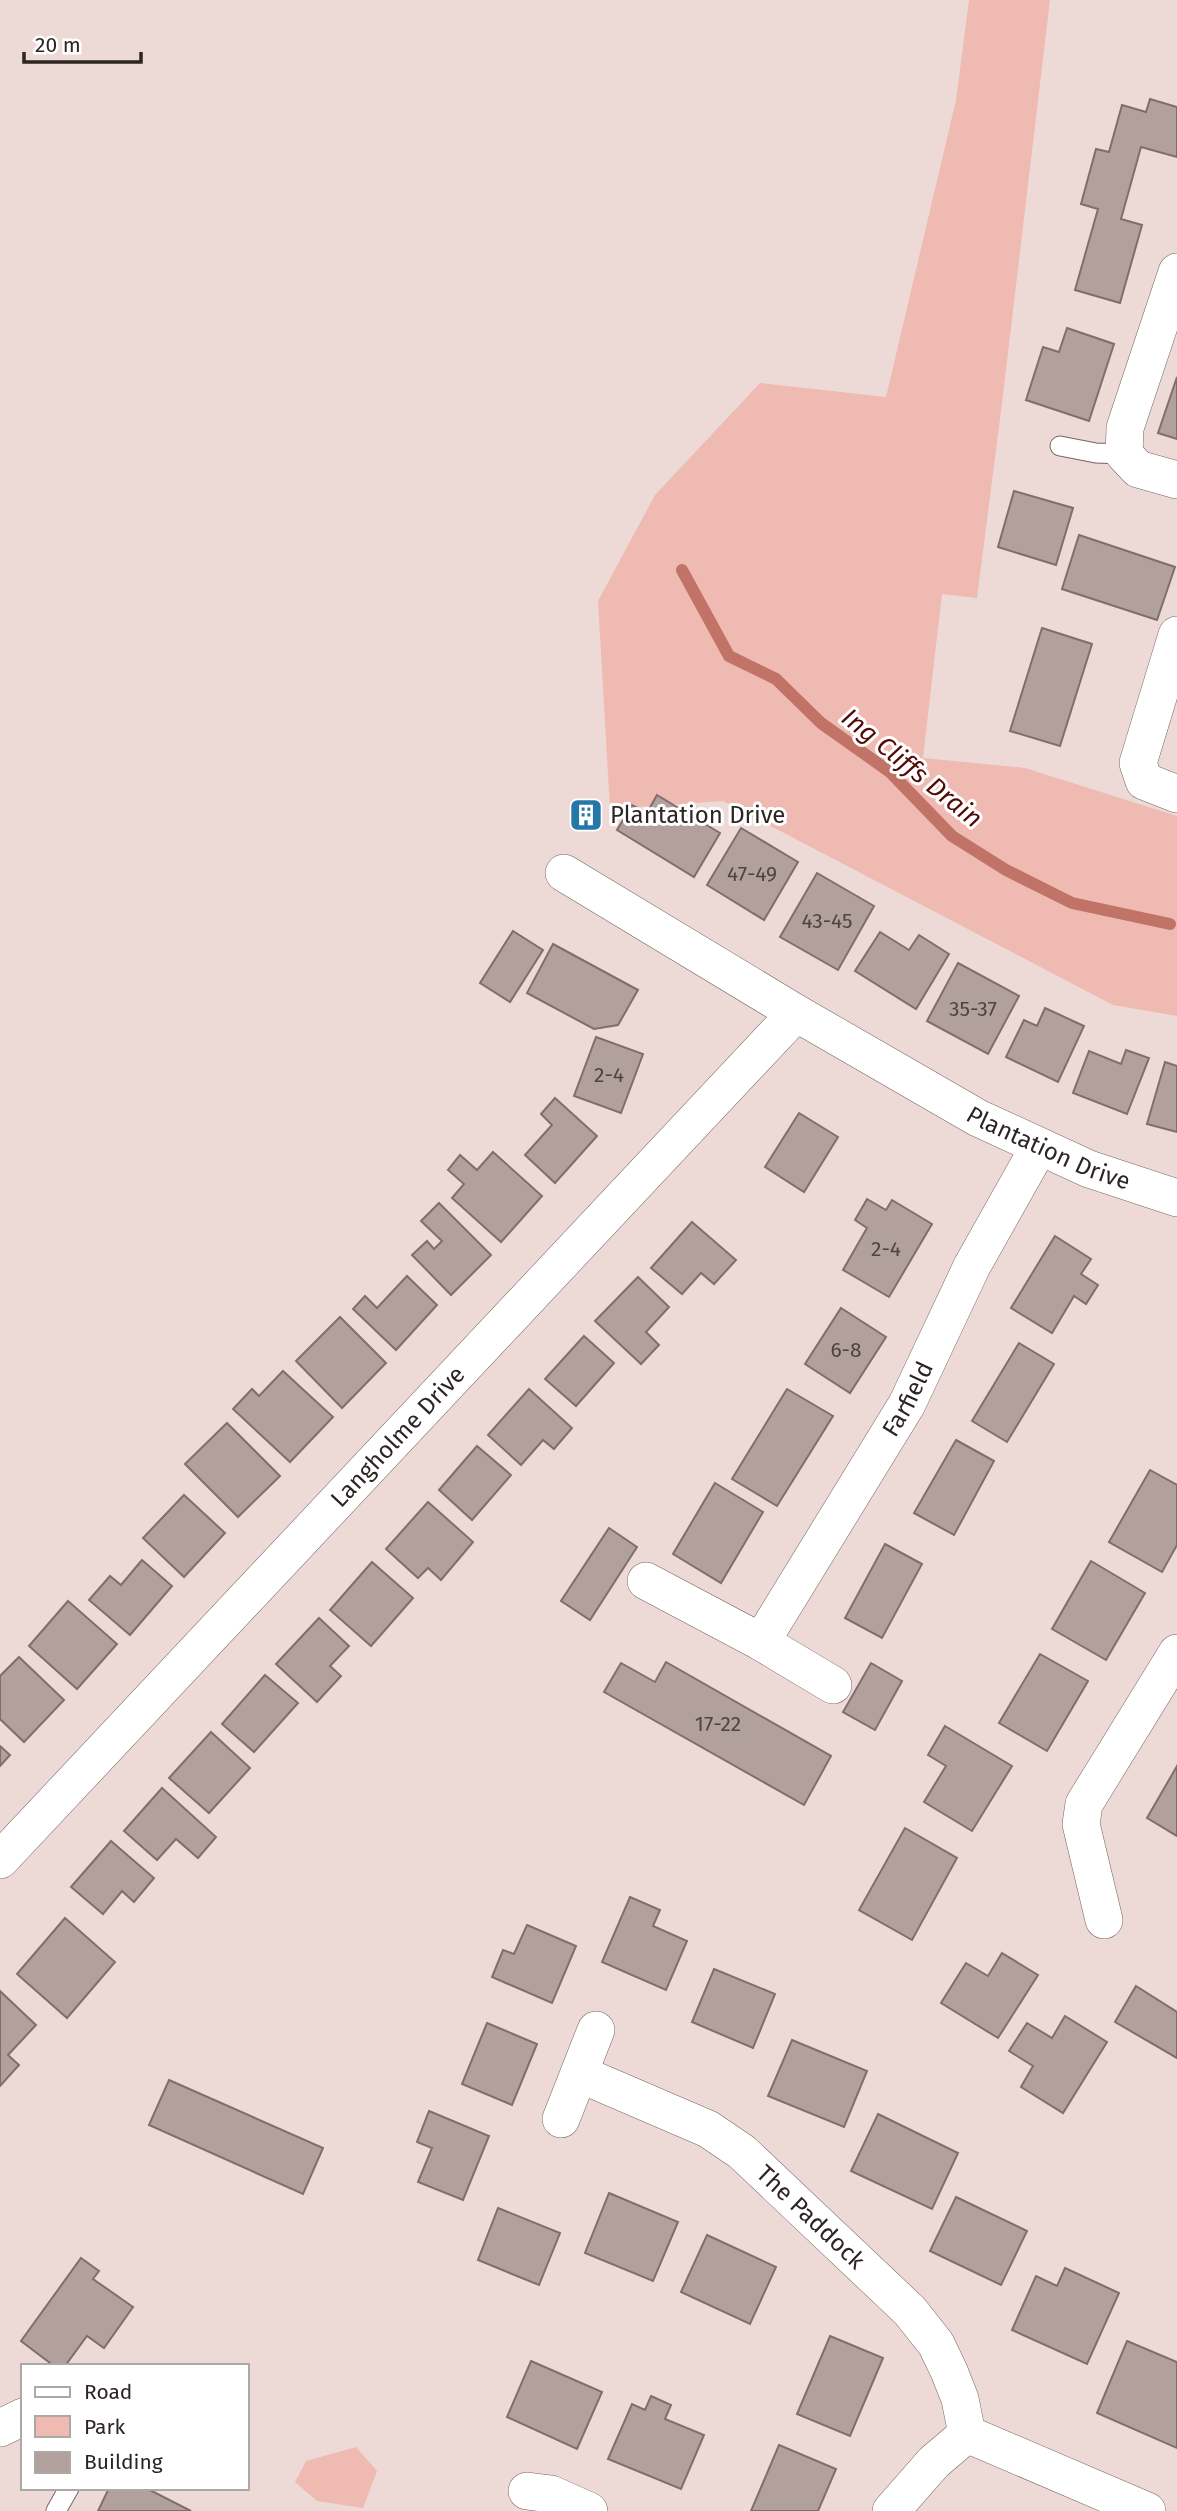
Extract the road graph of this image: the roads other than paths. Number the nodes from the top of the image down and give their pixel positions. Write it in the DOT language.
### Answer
graph roads {
  1 [pos="1177,272"];
  2 [pos="1060,446"];
  3 [pos="1124,454"];
  4 [pos="1177,480"];
  5 [pos="1177,635"];
  6 [pos="1177,794"];
  7 [pos="564,873"];
  8 [pos="796,1013"];
  9 [pos="1039,1147"];
  10 [pos="1177,1198"];
  11 [pos="646,1581"];
  12 [pos="761,1642"];
  13 [pos="1177,1653"];
  14 [pos="833,1685"];
  15 [pos="0,1860"];
  16 [pos="1104,1920"];
  17 [pos="596,2030"];
  18 [pos="580,2074"];
  19 [pos="561,2119"];
  20 [pos="21,2418"];
  21 [pos="0,2428"];
  22 [pos="967,2434"];
  23 [pos="68,2490"];
  24 [pos="527,2491"];
  25 [pos="56,2511"];
  26 [pos="589,2511"];
  27 [pos="891,2511"];
  28 [pos="1147,2511"];
  1 -- 3 [label="street"];
  2 -- 3 [label="lane"];
  3 -- 4 [label="street"];
  5 -- 6 [label="street"];
  7 -- 8 [label="street, Plantation Drive"];
  8 -- 9 [label="street, Plantation Drive"];
  8 -- 15 [label="street, Langholme Drive"];
  9 -- 10 [label="street, Plantation Drive"];
  9 -- 12 [label="street, Farfield"];
  11 -- 12 [label="street"];
  12 -- 14 [label="street"];
  13 -- 16 [label="street"];
  17 -- 18 [label="street"];
  18 -- 19 [label="street"];
  18 -- 22 [label="street, The Paddock"];
  20 -- 21 [label="street"];
  22 -- 27 [label="street"];
  22 -- 28 [label="street"];
  23 -- 25 [label="lane"];
  24 -- 26 [label="street"];
}
